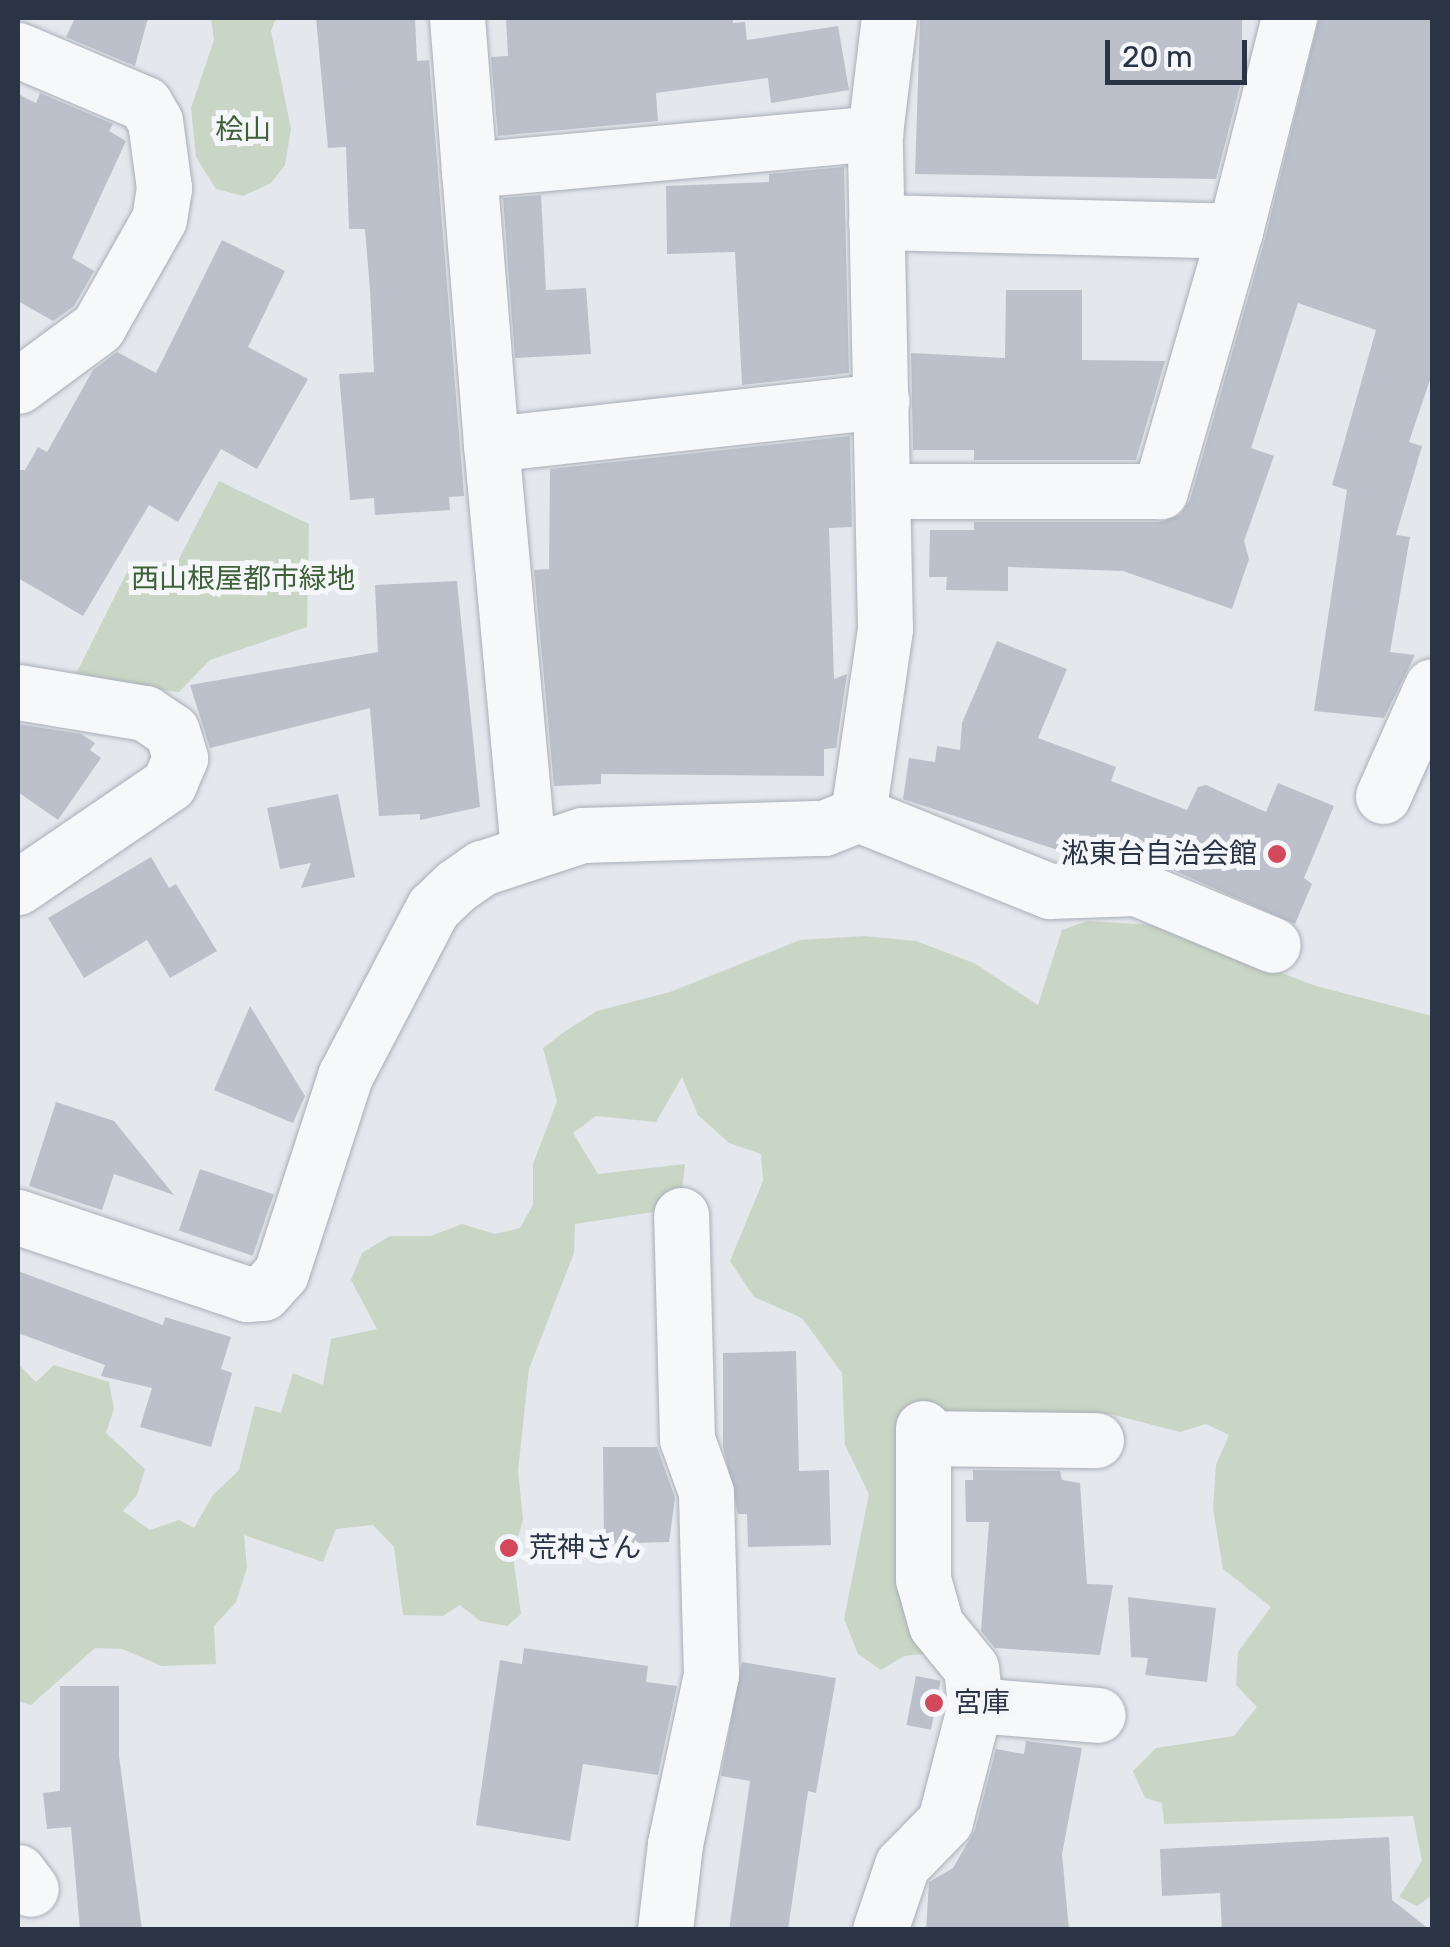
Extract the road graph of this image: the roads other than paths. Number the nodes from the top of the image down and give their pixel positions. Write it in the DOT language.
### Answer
graph roads {
  1 [pos="456,18"];
  2 [pos="889,18"];
  3 [pos="1289,18"];
  4 [pos="18,50"];
  5 [pos="875,133"];
  6 [pos="469,170"];
  7 [pos="876,222"];
  8 [pos="1234,231"];
  9 [pos="18,386"];
  10 [pos="882,401"];
  11 [pos="491,444"];
  12 [pos="883,491"];
  13 [pos="1432,686"];
  14 [pos="18,692"];
  15 [pos="1383,796"];
  16 [pos="858,814"];
  17 [pos="528,850"];
  18 [pos="18,887"];
  19 [pos="1272,945"];
  20 [pos="681,1215"];
  21 [pos="18,1217"];
  22 [pos="1096,1440"];
  23 [pos="975,1704"];
  24 [pos="1098,1715"];
  25 [pos="665,1930"];
  26 [pos="880,1930"];
  1 -- 6 [label="street"];
  2 -- 5 [label="street"];
  3 -- 8 [label="street"];
  4 -- 9 [label="street"];
  5 -- 6 [label="street"];
  5 -- 7 [label="street"];
  6 -- 11 [label="street"];
  7 -- 8 [label="street"];
  7 -- 10 [label="street"];
  8 -- 12 [label="street"];
  10 -- 11 [label="street"];
  10 -- 12 [label="street"];
  11 -- 17 [label="street"];
  12 -- 16 [label="street"];
  13 -- 15 [label="street"];
  14 -- 18 [label="street"];
  16 -- 17 [label="street"];
  16 -- 19 [label="street"];
  17 -- 21 [label="street"];
  20 -- 25 [label="street"];
  22 -- 23 [label="street"];
  23 -- 24 [label="street"];
  23 -- 26 [label="street"];
}
